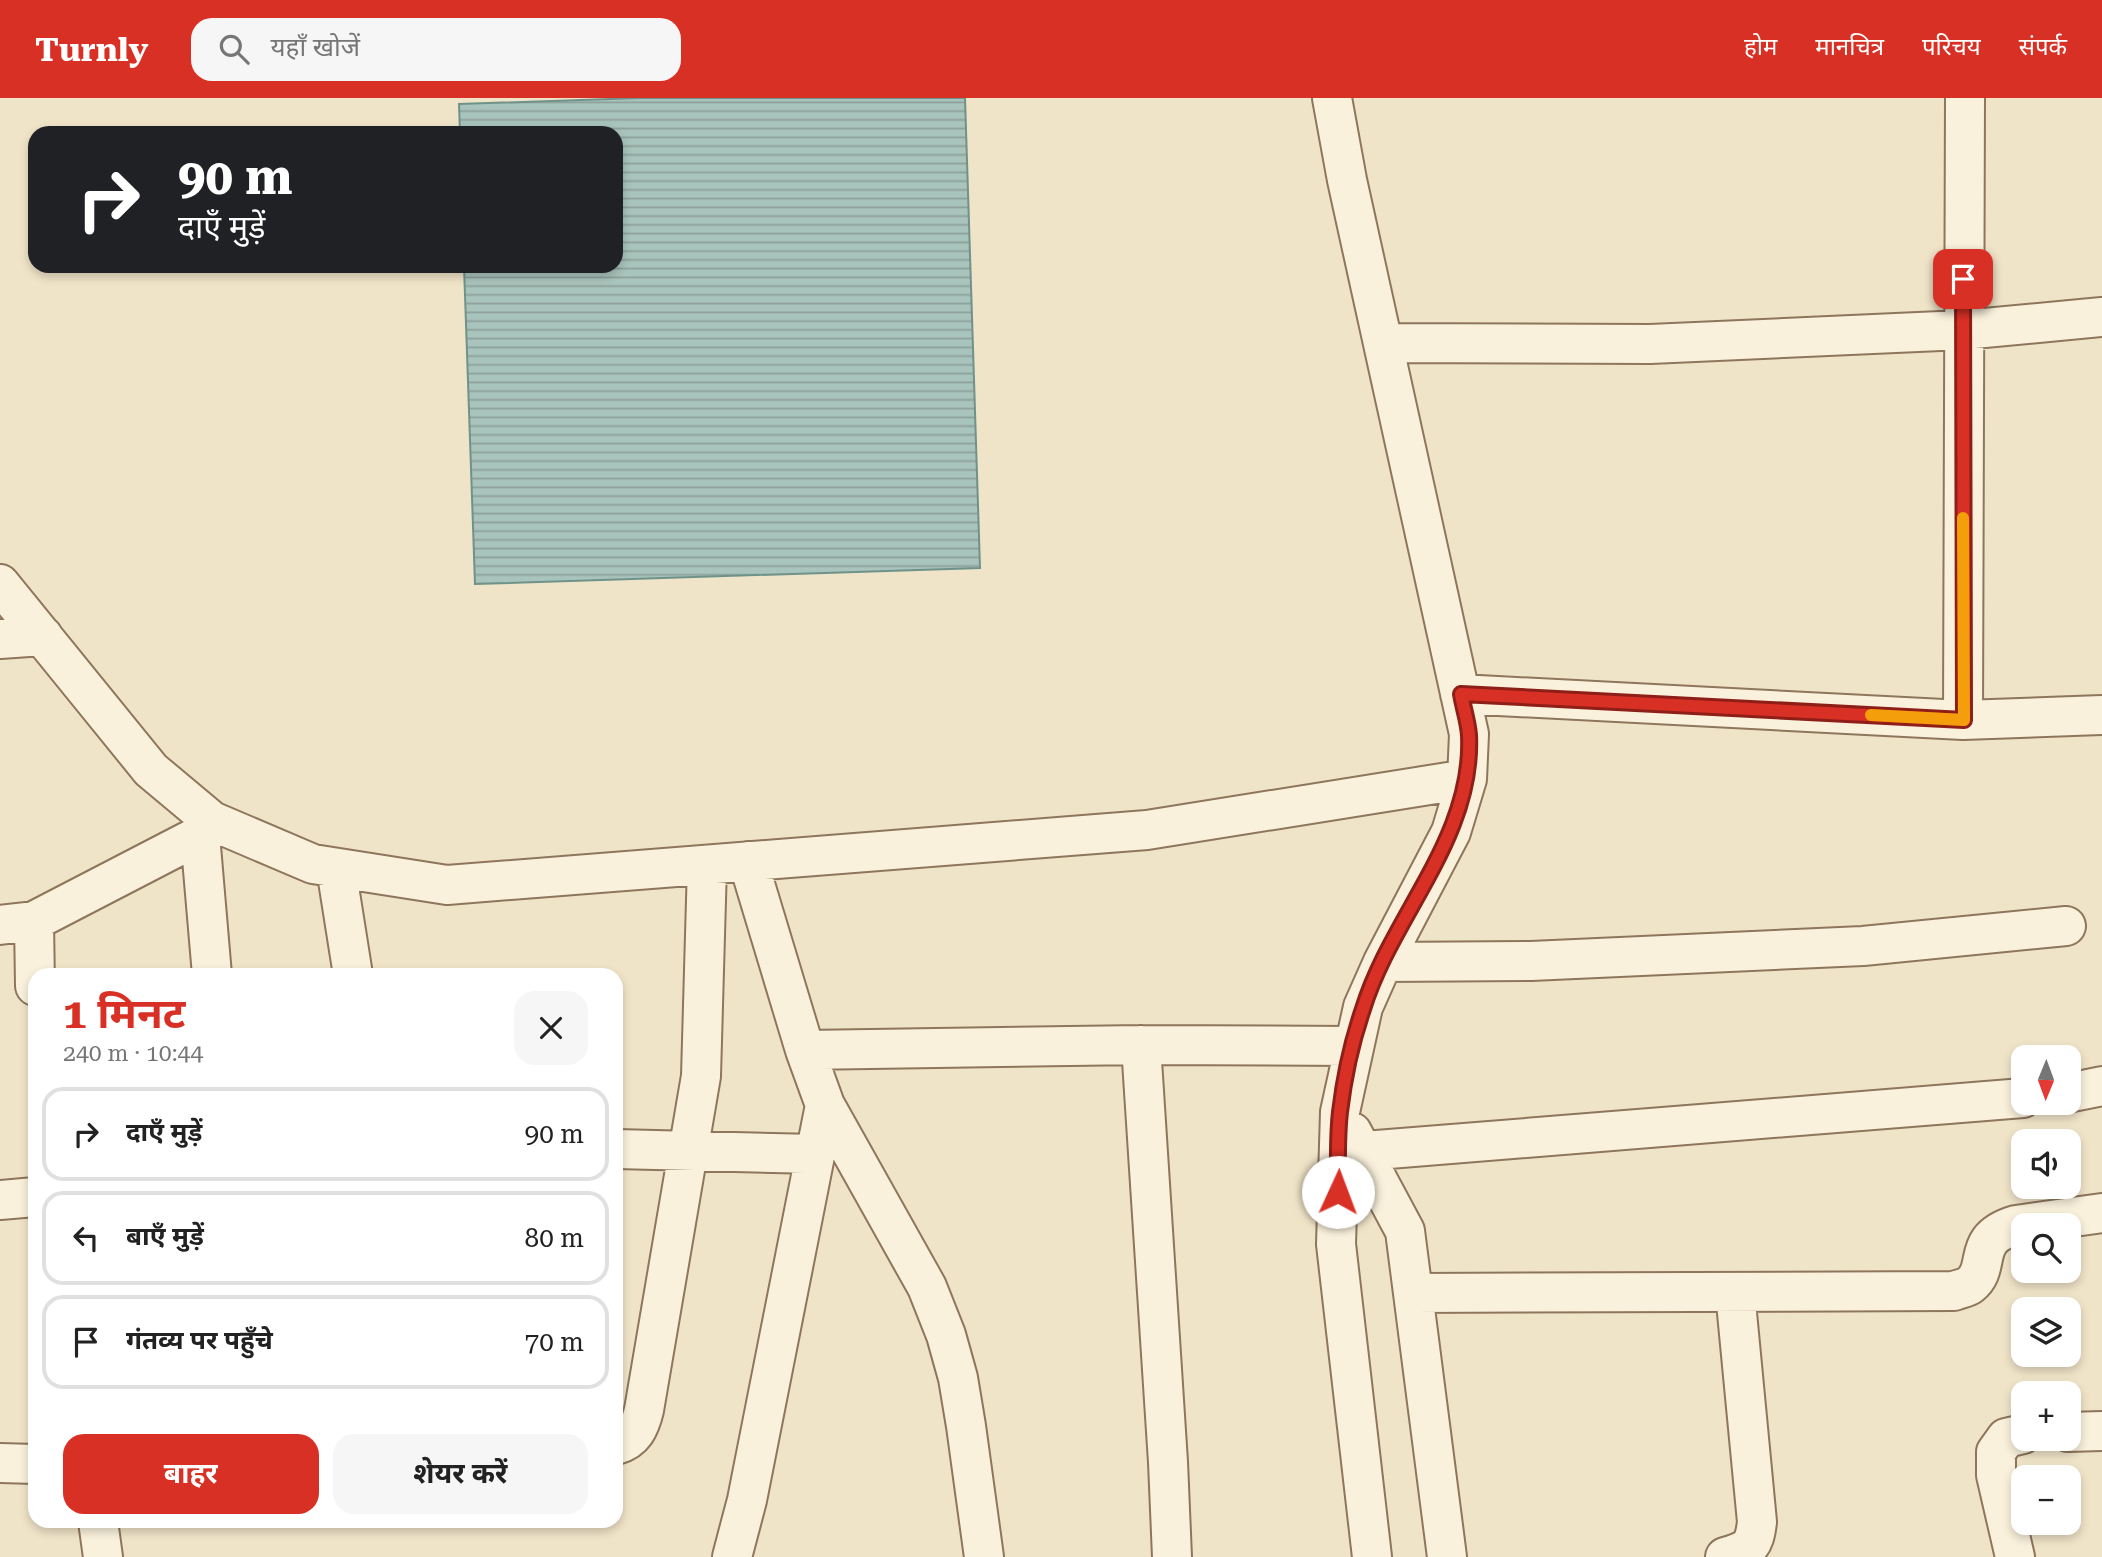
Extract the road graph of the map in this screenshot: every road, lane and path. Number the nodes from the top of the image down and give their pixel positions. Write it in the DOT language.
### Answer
graph roads {
  1 [pos="1332,98"];
  2 [pos="1965,98"];
  3 [pos="2102,317"];
  4 [pos="1963,330"];
  5 [pos="1383,343"];
  6 [pos="0,584"];
  7 [pos="43,636"];
  8 [pos="0,639"];
  9 [pos="1461,694"];
  10 [pos="2102,715"];
  11 [pos="1964,720"];
  12 [pos="1467,779"];
  13 [pos="206,828"];
  14 [pos="748,862"];
  15 [pos="707,865"];
  16 [pos="336,868"];
  17 [pos="17,923"];
  18 [pos="2066,926"];
  19 [pos="1383,962"];
  20 [pos="30,968"];
  21 [pos="212,968"];
  22 [pos="353,968"];
  23 [pos="1141,1045"];
  24 [pos="1352,1046"];
  25 [pos="805,1049"];
  26 [pos="2102,1086"];
  27 [pos="2081,1090"];
  28 [pos="2011,1099"];
  29 [pos="825,1105"];
  30 [pos="1340,1112"];
  31 [pos="623,1149"];
  32 [pos="688,1149"];
  33 [pos="1364,1151"];
  34 [pos="815,1154"];
  35 [pos="28,1198"];
  36 [pos="0,1200"];
  37 [pos="2102,1213"];
  38 [pos="1735,1292"];
  39 [pos="1413,1293"];
  40 [pos="2102,1431"];
  41 [pos="2081,1432"];
  42 [pos="2011,1437"];
  43 [pos="623,1443"];
  44 [pos="0,1463"];
  45 [pos="28,1464"];
  46 [pos="99,1528"];
  47 [pos="103,1557"];
  48 [pos="732,1557"];
  49 [pos="984,1557"];
  50 [pos="1172,1557"];
  51 [pos="1372,1557"];
  52 [pos="1447,1557"];
  53 [pos="1725,1557"];
  54 [pos="2015,1557"];
  1 -- 5 [label="street"];
  2 -- 4 [label="street"];
  3 -- 4 [label="street"];
  4 -- 5 [label="street"];
  4 -- 11 [label="street"];
  5 -- 9 [label="street"];
  6 -- 7 [label="street"];
  7 -- 8 [label="street"];
  7 -- 13 [label="street"];
  9 -- 11 [label="street"];
  9 -- 12 [label="street"];
  10 -- 11 [label="street"];
  12 -- 14 [label="street"];
  12 -- 19 [label="street"];
  13 -- 16 [label="street"];
  13 -- 17 [label="street"];
  13 -- 21 [label="street"];
  14 -- 15 [label="street"];
  14 -- 25 [label="street"];
  15 -- 16 [label="street"];
  15 -- 32 [label="street"];
  16 -- 22 [label="street"];
  17 -- 20 [label="street"];
  18 -- 19 [label="street"];
  19 -- 24 [label="street"];
  23 -- 24 [label="street"];
  23 -- 25 [label="street"];
  23 -- 50 [label="street"];
  24 -- 30 [label="street"];
  25 -- 29 [label="street"];
  26 -- 27 [label="street"];
  28 -- 33 [label="street"];
  29 -- 34 [label="street"];
  29 -- 49 [label="street"];
  30 -- 33 [label="street"];
  30 -- 51 [label="street"];
  31 -- 32 [label="street"];
  32 -- 34 [label="street"];
  32 -- 43 [label="street"];
  33 -- 39 [label="street"];
  34 -- 48 [label="street"];
  35 -- 36 [label="street"];
  37 -- 38 [label="street"];
  38 -- 39 [label="street"];
  38 -- 53 [label="street"];
  39 -- 52 [label="street"];
  40 -- 41 [label="street"];
  42 -- 54 [label="street"];
  44 -- 45 [label="street"];
  46 -- 47 [label="street"];
}
